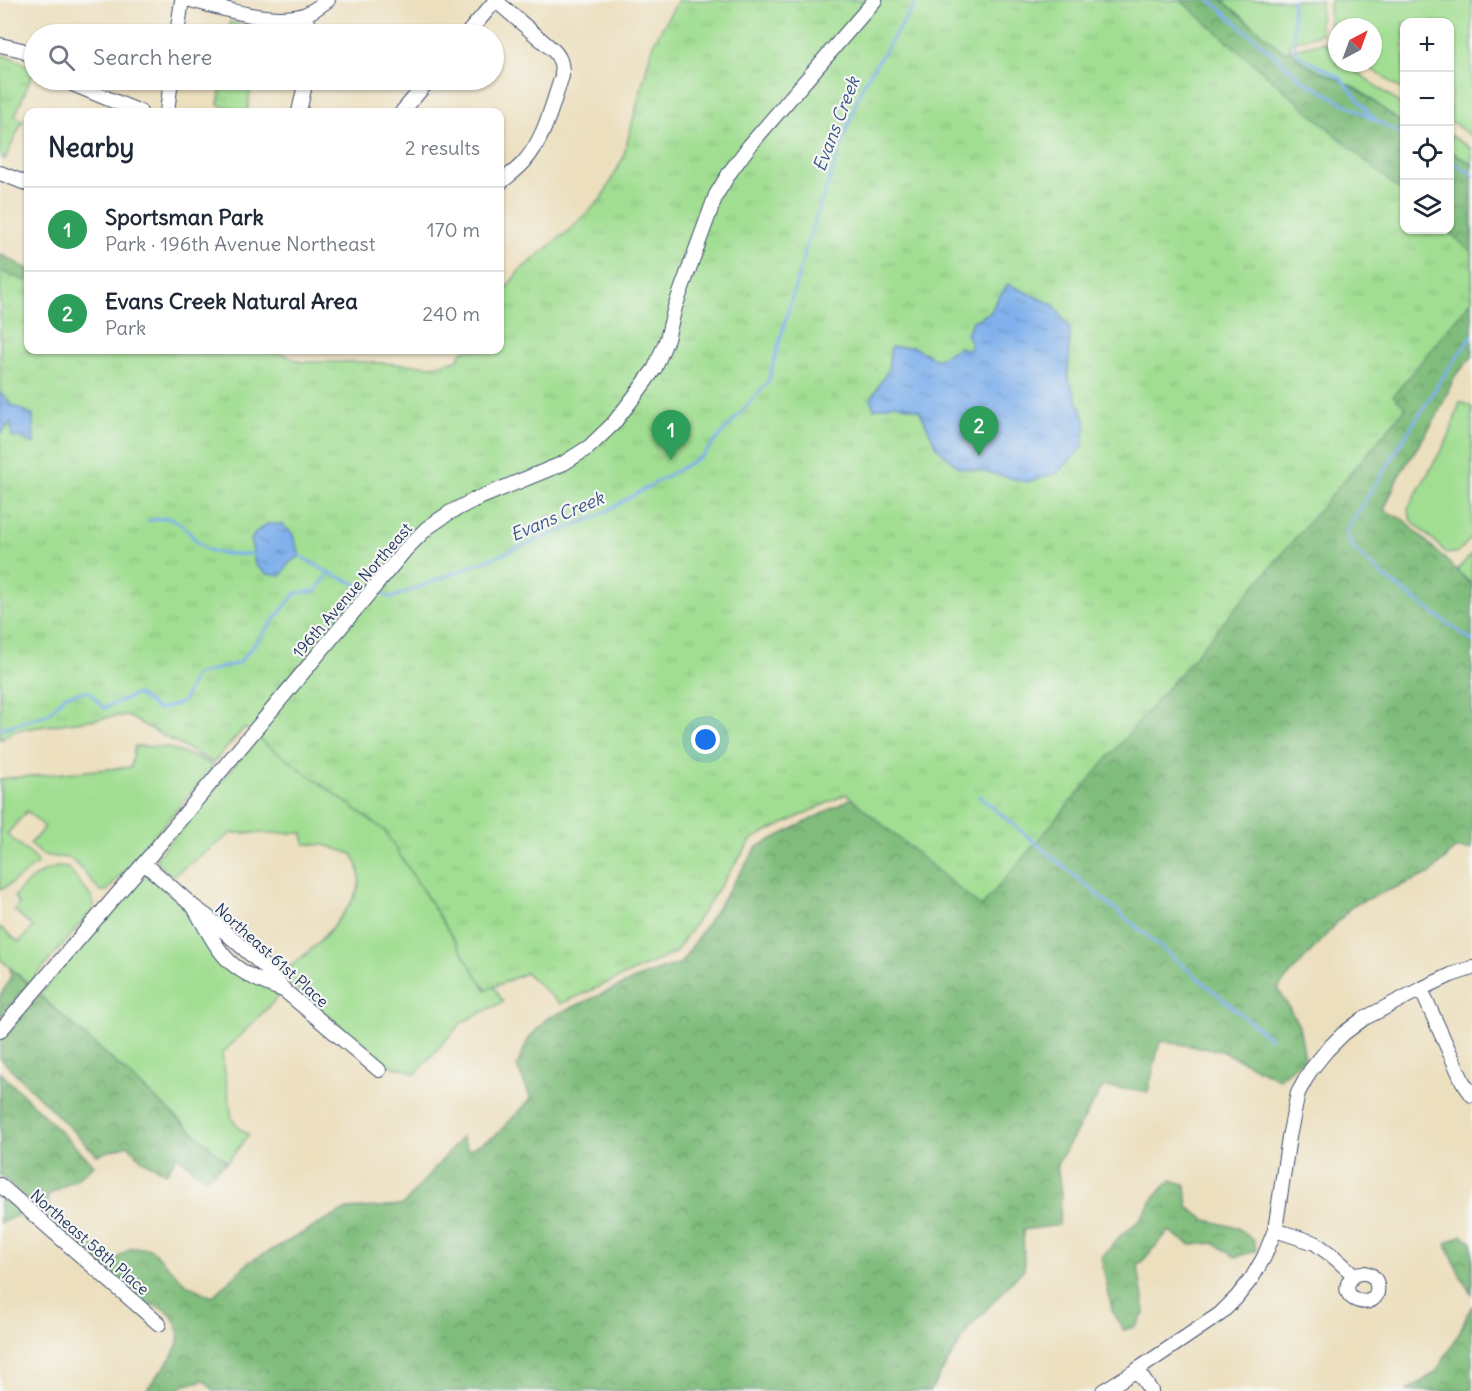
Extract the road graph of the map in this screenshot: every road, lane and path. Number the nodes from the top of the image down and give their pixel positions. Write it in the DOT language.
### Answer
graph roads {
  1 [pos="182,0"];
  2 [pos="190,0"];
  3 [pos="328,0"];
  4 [pos="495,0"];
  5 [pos="875,0"];
  6 [pos="305,15"];
  7 [pos="178,24"];
  8 [pos="307,24"];
  9 [pos="475,24"];
  10 [pos="0,45"];
  11 [pos="24,51"];
  12 [pos="87,90"];
  13 [pos="170,90"];
  14 [pos="304,90"];
  15 [pos="421,90"];
  16 [pos="130,108"];
  17 [pos="168,108"];
  18 [pos="300,108"];
  19 [pos="405,108"];
  20 [pos="0,173"];
  21 [pos="504,180"];
  22 [pos="24,182"];
  23 [pos="144,863"];
  24 [pos="1472,968"];
  25 [pos="1421,989"];
  26 [pos="0,1031"];
  27 [pos="380,1070"];
  28 [pos="1472,1095"];
  29 [pos="0,1185"];
  30 [pos="1275,1230"];
  31 [pos="1354,1275"];
  32 [pos="159,1324"];
  33 [pos="1137,1370"];
  34 [pos="1103,1391"];
  35 [pos="1151,1391"];
  1 -- 7 [label="street"];
  2 -- 6 [label="street"];
  3 -- 6 [label="street"];
  4 -- 9 [label="street"];
  4 -- 21 [label="street"];
  5 -- 23 [label="street, 196th Avenue Northeast"];
  6 -- 8 [label="street"];
  10 -- 11 [label="street"];
  12 -- 16 [label="street"];
  13 -- 17 [label="street"];
  14 -- 18 [label="street"];
  15 -- 19 [label="street"];
  20 -- 22 [label="street"];
  23 -- 26 [label="street, 196th Avenue Northeast"];
  23 -- 27 [label="street, Northeast 61st Place"];
  24 -- 25 [label="street"];
  25 -- 28 [label="street"];
  25 -- 30 [label="street"];
  29 -- 32 [label="street, Northeast 58th Place"];
  30 -- 31 [label="street"];
  30 -- 33 [label="street"];
  33 -- 34 [label="street"];
  33 -- 35 [label="street"];
}
